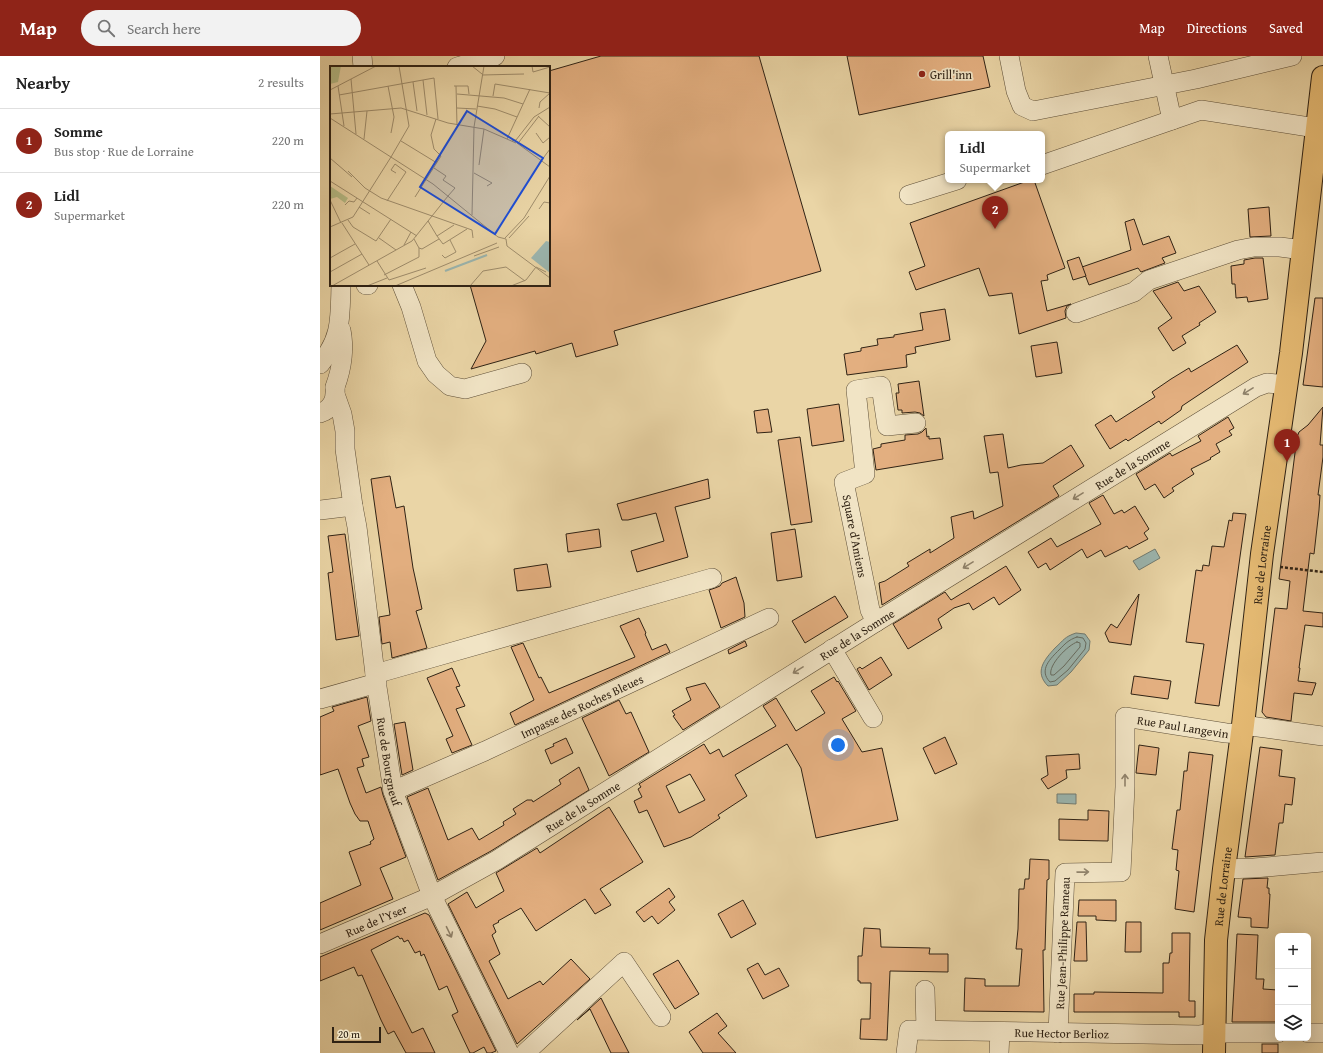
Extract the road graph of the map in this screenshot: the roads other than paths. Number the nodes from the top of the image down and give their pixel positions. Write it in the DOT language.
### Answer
graph roads {
  1 [pos="362,56"];
  2 [pos="495,56"];
  3 [pos="1009,56"];
  4 [pos="1158,56"];
  5 [pos="1292,56"];
  6 [pos="363,66"];
  7 [pos="460,66"];
  8 [pos="1323,77"];
  9 [pos="1165,85"];
  10 [pos="1320,117"];
  11 [pos="1172,120"];
  12 [pos="1045,164"];
  13 [pos="947,183"];
  14 [pos="909,195"];
  15 [pos="1303,250"];
  16 [pos="341,286"];
  17 [pos="402,286"];
  18 [pos="1076,313"];
  19 [pos="340,325"];
  20 [pos="320,364"];
  21 [pos="522,373"];
  22 [pos="320,374"];
  23 [pos="1286,385"];
  24 [pos="336,392"];
  25 [pos="320,413"];
  26 [pos="320,418"];
  27 [pos="916,423"];
  28 [pos="346,449"];
  29 [pos="352,506"];
  30 [pos="320,510"];
  31 [pos="712,578"];
  32 [pos="768,618"];
  33 [pos="876,622"];
  34 [pos="832,649"];
  35 [pos="376,679"];
  36 [pos="320,699"];
  37 [pos="1125,717"];
  38 [pos="873,718"];
  39 [pos="1242,730"];
  40 [pos="1323,736"];
  41 [pos="393,791"];
  42 [pos="1323,862"];
  43 [pos="1224,868"];
  44 [pos="432,896"];
  45 [pos="320,944"];
  46 [pos="925,990"];
  47 [pos="661,1017"];
  48 [pos="918,1030"];
  49 [pos="1000,1032"];
  50 [pos="1058,1033"];
  51 [pos="1275,1033"];
  52 [pos="1311,1033"];
  53 [pos="1323,1033"];
  54 [pos="1214,1043"];
  55 [pos="509,1053"];
  56 [pos="525,1053"];
  57 [pos="906,1053"];
  58 [pos="1000,1053"];
  1 -- 6 [label="street"];
  2 -- 7 [label="street"];
  3 -- 9 [label="street"];
  4 -- 9 [label="street"];
  5 -- 9 [label="street"];
  8 -- 10 [label="main road, Rue de Lorraine"];
  9 -- 11 [label="street"];
  10 -- 11 [label="street"];
  10 -- 15 [label="main road, Rue de Lorraine"];
  11 -- 12 [label="street"];
  13 -- 14 [label="street"];
  15 -- 18 [label="street"];
  15 -- 23 [label="main road, Rue de Lorraine"];
  16 -- 19 [label="street"];
  17 -- 21 [label="street"];
  19 -- 20 [label="street"];
  19 -- 24 [label="street"];
  22 -- 24 [label="street"];
  23 -- 33 [label="street, Rue de la Somme, one-way"];
  23 -- 39 [label="main road, Rue de Lorraine"];
  24 -- 25 [label="street"];
  24 -- 28 [label="street, Rue de Bourgneuf"];
  26 -- 28 [label="street, Rue de Bourgneuf"];
  27 -- 33 [label="street, Square d’Amiens"];
  28 -- 29 [label="street, Rue de Bourgneuf"];
  29 -- 30 [label="street"];
  29 -- 35 [label="street, Rue de Bourgneuf"];
  31 -- 35 [label="street"];
  32 -- 41 [label="street, Impasse des Roches Bleues"];
  33 -- 34 [label="street, Rue de la Somme"];
  34 -- 38 [label="street"];
  34 -- 44 [label="street, Rue de la Somme, one-way"];
  35 -- 36 [label="street"];
  35 -- 41 [label="street, Rue de Bourgneuf"];
  37 -- 39 [label="street, Rue Paul Langevin"];
  50 -- 37 [label="street, Rue Jean-Philippe Rameau, one-way"];
  39 -- 40 [label="street, Rue Paul Langevin"];
  39 -- 43 [label="main road, Rue de Lorraine"];
  41 -- 44 [label="street, Rue de Bourgneuf"];
  42 -- 43 [label="street"];
  43 -- 54 [label="main road, Rue de Lorraine"];
  44 -- 45 [label="street, Rue de l’Yser"];
  44 -- 55 [label="street, Rue de Bourgneuf, one-way"];
  46 -- 48 [label="street"];
  47 -- 56 [label="street"];
  48 -- 49 [label="street, Rue Hector Berlioz"];
  48 -- 57 [label="street"];
  49 -- 50 [label="street, Rue Hector Berlioz"];
  49 -- 58 [label="street"];
  50 -- 54 [label="street, Rue Hector Berlioz"];
  51 -- 54 [label="street, Rue Hector Berlioz"];
  52 -- 53 [label="street"];
}
